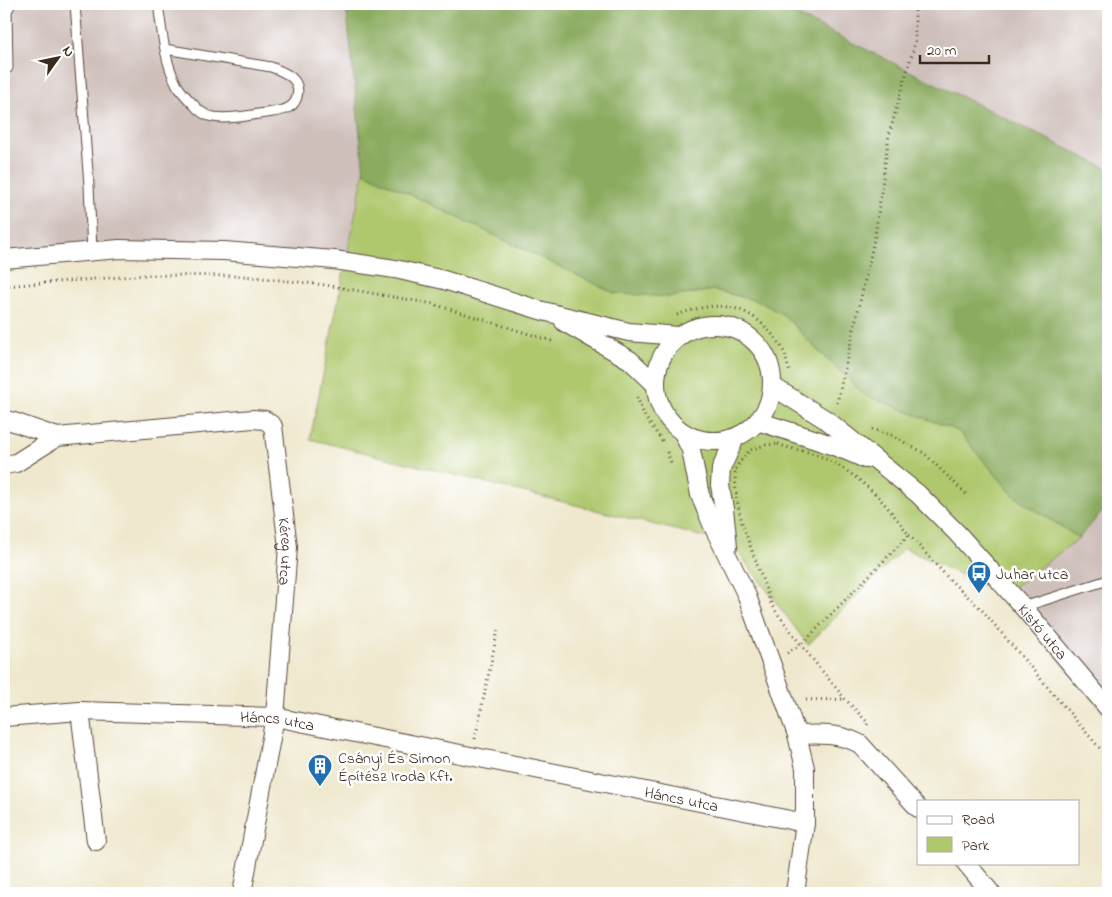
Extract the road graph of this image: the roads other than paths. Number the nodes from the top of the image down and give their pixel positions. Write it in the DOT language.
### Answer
graph roads {
  1 [pos="11,4"];
  2 [pos="75,4"];
  3 [pos="158,4"];
  4 [pos="166,48"];
  5 [pos="4,68"];
  6 [pos="92,251"];
  7 [pos="4,259"];
  8 [pos="544,311"];
  9 [pos="678,336"];
  10 [pos="655,384"];
  11 [pos="772,386"];
  12 [pos="4,421"];
  13 [pos="758,421"];
  14 [pos="683,433"];
  15 [pos="57,437"];
  16 [pos="735,438"];
  17 [pos="4,464"];
  18 [pos="890,472"];
  19 [pos="729,556"];
  20 [pos="1108,580"];
  21 [pos="1022,607"];
  22 [pos="1108,708"];
  23 [pos="80,711"];
  24 [pos="4,717"];
  25 [pos="275,717"];
  26 [pos="796,735"];
  27 [pos="917,807"];
  28 [pos="805,823"];
  29 [pos="96,841"];
  30 [pos="967,864"];
  31 [pos="242,893"];
  32 [pos="795,893"];
  33 [pos="991,893"];
  1 -- 5 [label="lane"];
  2 -- 6 [label="lane"];
  3 -- 4 [label="lane"];
  4 -- 4 [label="lane"];
  6 -- 7 [label="street"];
  6 -- 8 [label="street"];
  8 -- 9 [label="street"];
  8 -- 10 [label="street"];
  9 -- 10 [label="street"];
  9 -- 11 [label="street"];
  10 -- 14 [label="street"];
  11 -- 13 [label="street"];
  11 -- 18 [label="street, Kistó utca"];
  12 -- 15 [label="street, Kéreg utca"];
  13 -- 16 [label="street"];
  13 -- 18 [label="street, Kistó utca"];
  14 -- 16 [label="street"];
  14 -- 19 [label="street"];
  15 -- 17 [label="street, Kéreg utca"];
  15 -- 25 [label="street, Kéreg utca"];
  16 -- 19 [label="street"];
  18 -- 21 [label="street, Kistó utca"];
  19 -- 26 [label="street"];
  20 -- 21 [label="lane"];
  21 -- 22 [label="street, Kistó utca"];
  23 -- 24 [label="street, Háncs utca"];
  23 -- 25 [label="street, Háncs utca"];
  23 -- 29 [label="street"];
  25 -- 28 [label="street, Háncs utca"];
  25 -- 31 [label="street, Kéreg utca"];
  26 -- 27 [label="street"];
  26 -- 28 [label="street"];
  28 -- 32 [label="street"];
  30 -- 33 [label="street"];
}
